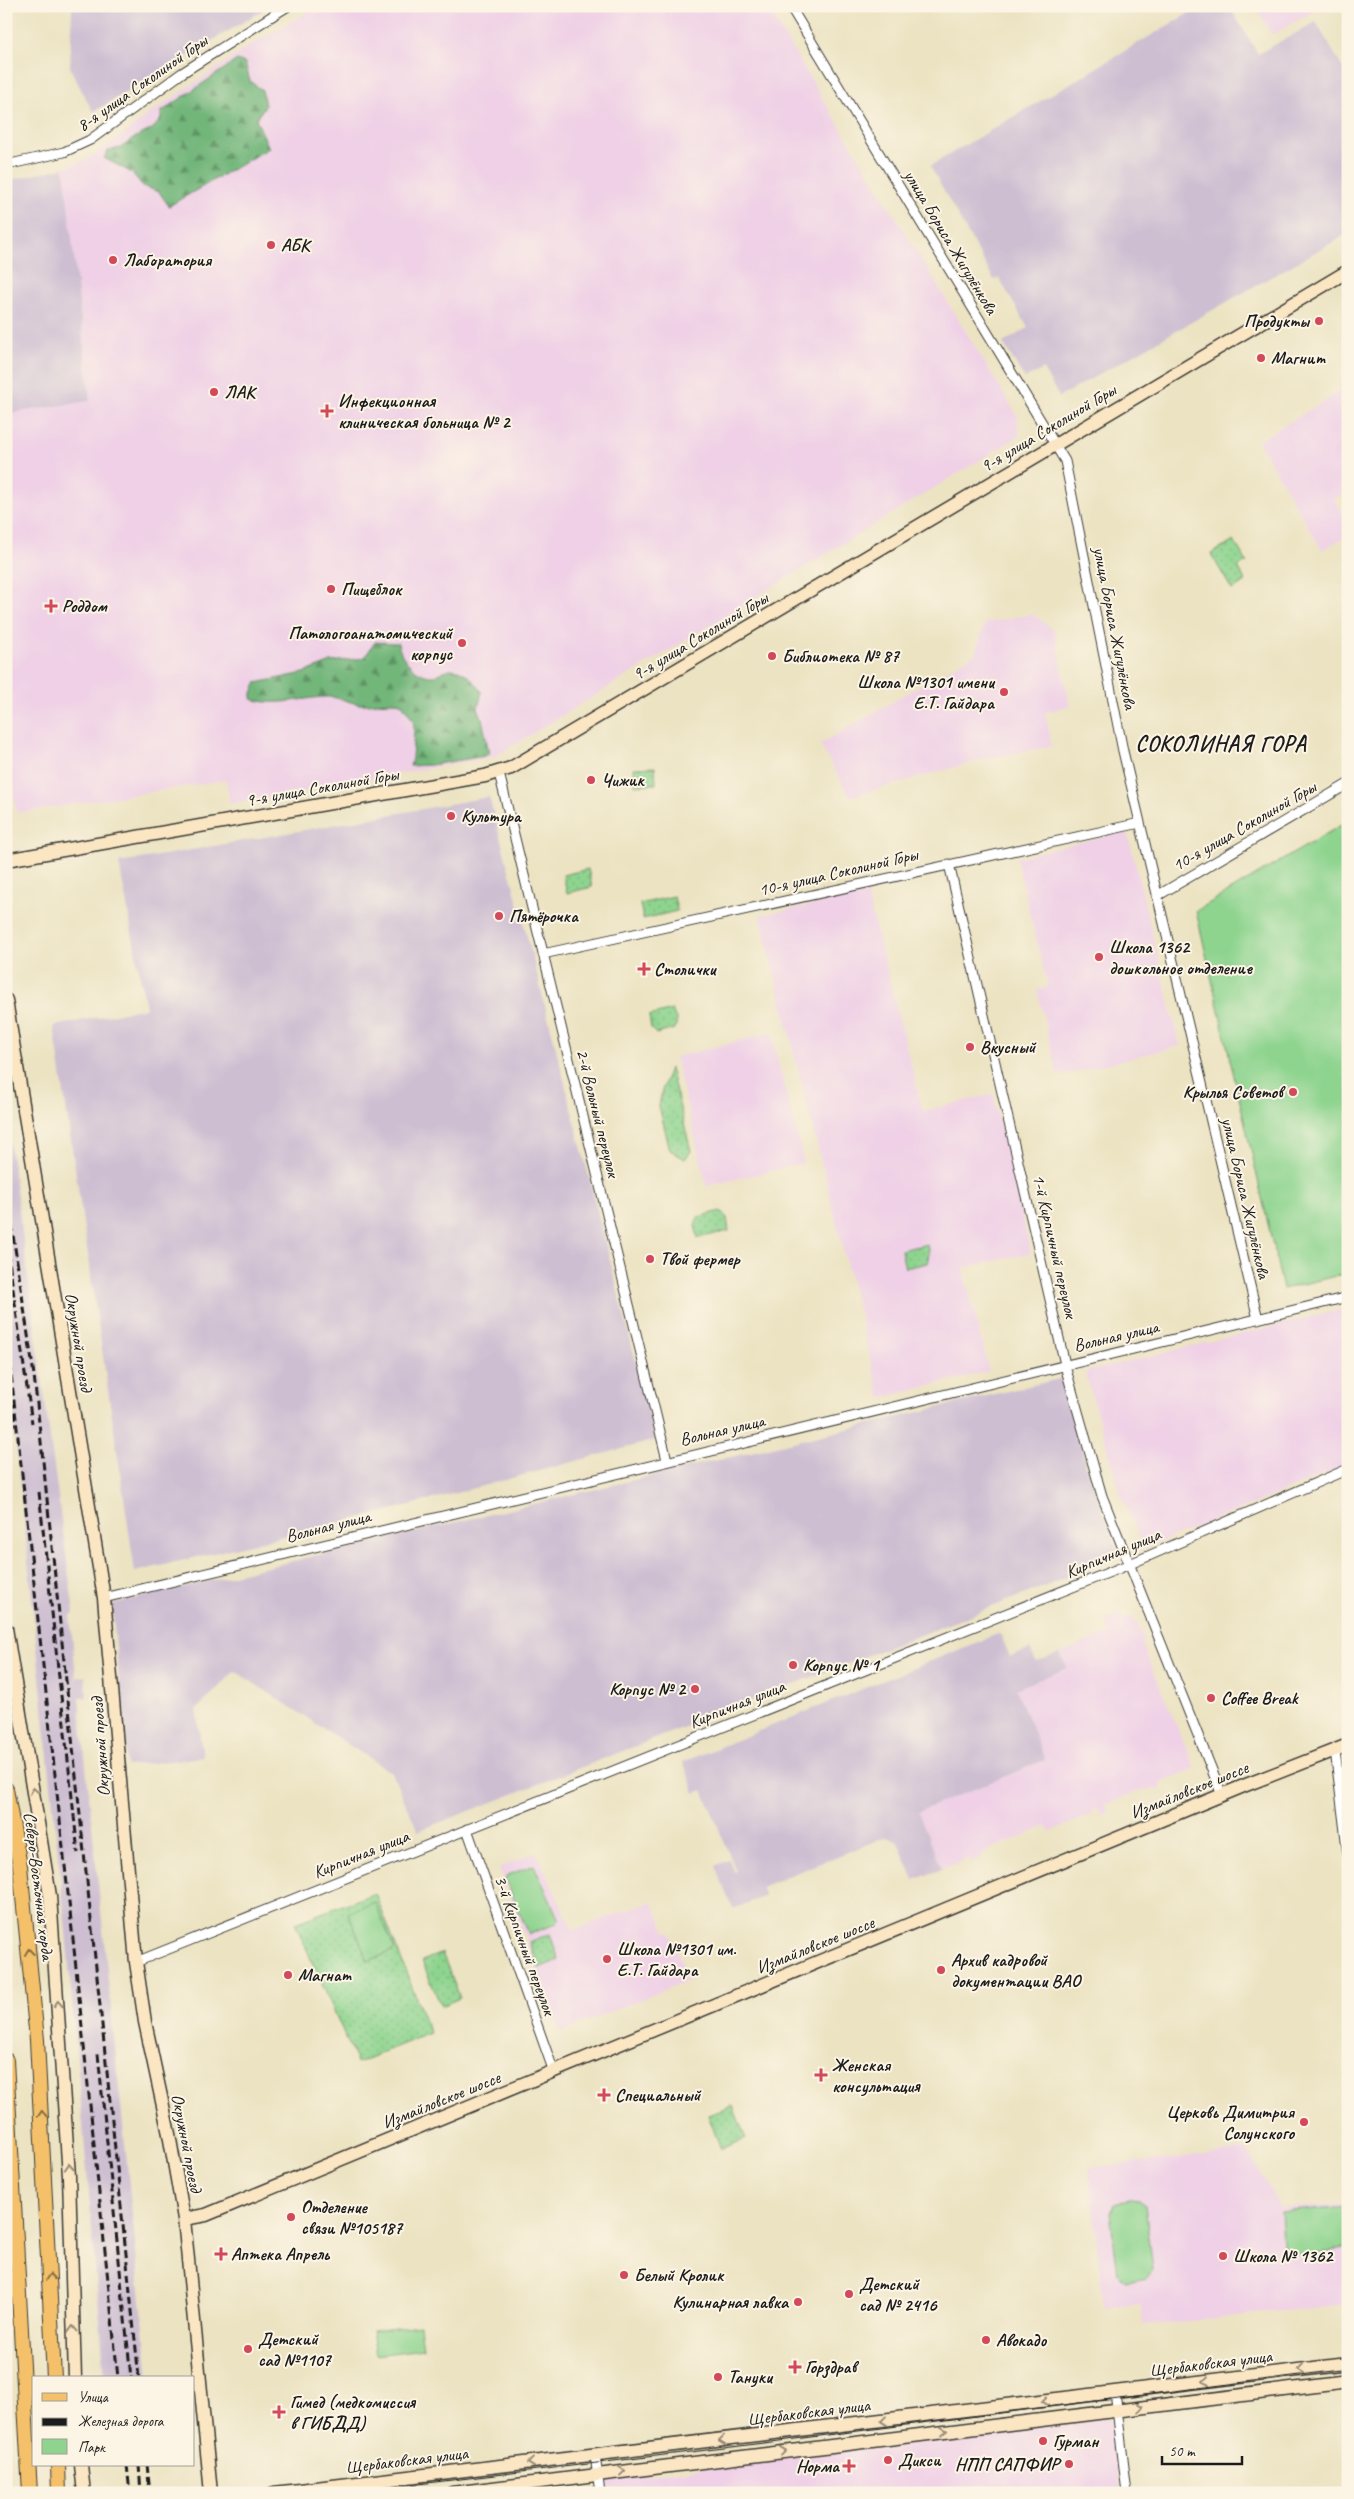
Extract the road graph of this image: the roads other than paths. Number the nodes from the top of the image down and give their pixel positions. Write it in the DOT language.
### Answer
graph roads {
  1 [pos="288,6"];
  2 [pos="790,6"];
  3 [pos="6,165"];
  4 [pos="1348,271"];
  5 [pos="1055,444"];
  6 [pos="499,773"];
  7 [pos="1348,784"];
  8 [pos="1140,823"];
  9 [pos="6,860"];
  10 [pos="949,864"];
  11 [pos="1157,896"];
  12 [pos="543,954"];
  13 [pos="6,1000"];
  14 [pos="1348,1297"];
  15 [pos="1258,1318"];
  16 [pos="1066,1365"];
  17 [pos="667,1460"];
  18 [pos="1348,1469"];
  19 [pos="1130,1564"];
  20 [pos="104,1598"];
  21 [pos="6,1628"];
  22 [pos="1348,1745"];
  23 [pos="1335,1750"];
  24 [pos="6,1789"];
  25 [pos="1222,1795"];
  26 [pos="466,1829"];
  27 [pos="1348,1856"];
  28 [pos="136,1962"];
  29 [pos="6,2060"];
  30 [pos="554,2072"];
  31 [pos="184,2219"];
  32 [pos="1348,2364"];
  33 [pos="54,2376"];
  34 [pos="75,2376"];
  35 [pos="1348,2382"];
  36 [pos="1116,2392"];
  37 [pos="1118,2410"];
  38 [pos="595,2455"];
  39 [pos="58,2466"];
  40 [pos="81,2466"];
  41 [pos="598,2474"];
  42 [pos="30,2493"];
  43 [pos="59,2493"];
  44 [pos="84,2493"];
  45 [pos="211,2493"];
  46 [pos="274,2493"];
  47 [pos="452,2493"];
  48 [pos="600,2493"];
  49 [pos="1127,2493"];
  1 -- 3 [label="street, 8-я улица Соколиной Горы"];
  2 -- 5 [label="street, улица Бориса Жигулёнкова"];
  4 -- 5 [label="main road, 9-я улица Соколиной Горы"];
  5 -- 6 [label="main road, 9-я улица Соколиной Горы"];
  5 -- 8 [label="street, улица Бориса Жигулёнкова"];
  6 -- 9 [label="main road, 9-я улица Соколиной Горы"];
  6 -- 12 [label="street, 2-й Вольный переулок"];
  7 -- 11 [label="street, 10-я улица Соколиной Горы"];
  8 -- 10 [label="street, 10-я улица Соколиной Горы"];
  8 -- 11 [label="street, улица Бориса Жигулёнкова"];
  10 -- 12 [label="street, 10-я улица Соколиной Горы"];
  10 -- 16 [label="street, 1-й Кирпичный переулок"];
  11 -- 15 [label="street, улица Бориса Жигулёнкова"];
  12 -- 17 [label="street, 2-й Вольный переулок"];
  13 -- 20 [label="main road, Окружной проезд"];
  14 -- 15 [label="street, Вольная улица"];
  15 -- 16 [label="street, Вольная улица"];
  16 -- 17 [label="street, Вольная улица"];
  16 -- 19 [label="street, 1-й Кирпичный переулок"];
  17 -- 20 [label="street, Вольная улица"];
  18 -- 19 [label="street, Кирпичная улица"];
  19 -- 25 [label="street, 1-й Кирпичный переулок"];
  19 -- 26 [label="street, Кирпичная улица"];
  20 -- 28 [label="main road, Окружной проезд"];
  34 -- 21 [label="main road, one-way"];
  22 -- 23 [label="main road, Измайловское шоссе"];
  23 -- 25 [label="main road, Измайловское шоссе"];
  23 -- 27 [label="street"];
  33 -- 24 [label="main road, Северо-Восточная хорда, one-way"];
  25 -- 30 [label="main road, Измайловское шоссе"];
  26 -- 28 [label="street, Кирпичная улица"];
  26 -- 30 [label="street, 3-й Кирпичный переулок"];
  28 -- 31 [label="main road, Окружной проезд"];
  29 -- 42 [label="main road"];
  30 -- 31 [label="main road, Измайловское шоссе"];
  31 -- 45 [label="main road, Окружной проезд"];
  32 -- 36 [label="main road, Щербаковская улица, one-way"];
  37 -- 35 [label="main road, Щербаковская улица, one-way"];
  36 -- 37 [label="street"];
  36 -- 38 [label="main road, Щербаковская улица, one-way"];
  41 -- 37 [label="main road, Щербаковская улица, one-way"];
  37 -- 49 [label="street"];
  38 -- 41 [label="street"];
  38 -- 46 [label="main road, Щербаковская улица, one-way"];
  39 -- 43 [label="main road"];
  40 -- 44 [label="main road"];
  41 -- 47 [label="main road, Щербаковская улица"];
  41 -- 48 [label="street"];
}
